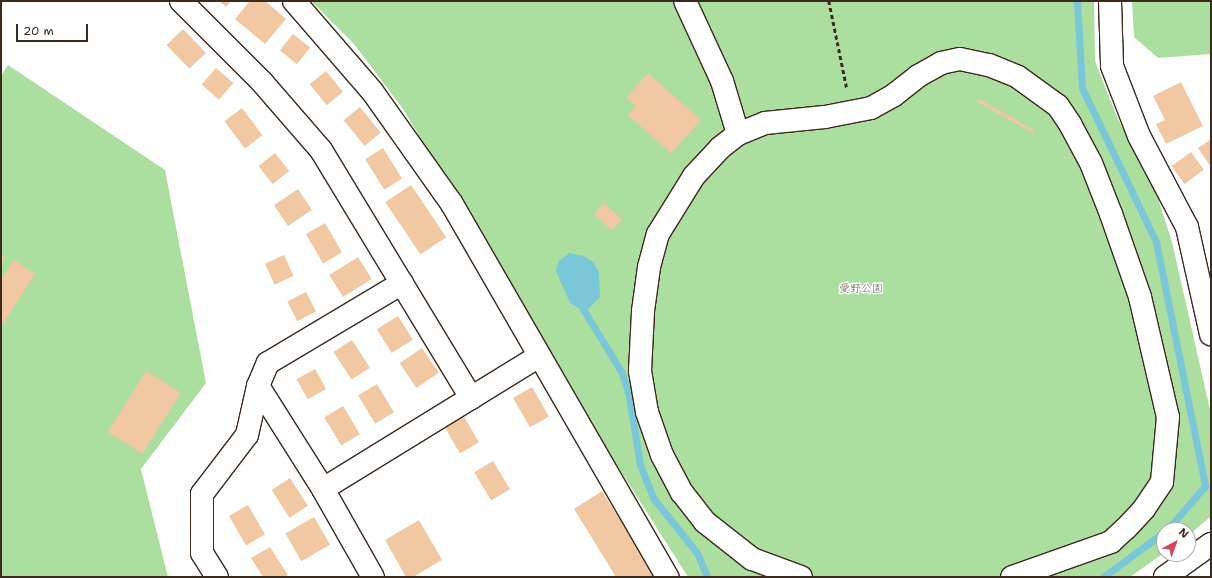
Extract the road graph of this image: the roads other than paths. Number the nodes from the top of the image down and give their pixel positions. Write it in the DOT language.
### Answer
graph roads {
  1 [pos="181,1"];
  2 [pos="294,1"];
  3 [pos="685,1"];
  4 [pos="1110,1"];
  5 [pos="738,134"];
  6 [pos="402,283"];
  7 [pos="1211,334"];
  8 [pos="539,356"];
  9 [pos="258,386"];
  10 [pos="471,398"];
  11 [pos="323,489"];
  12 [pos="1211,544"];
  13 [pos="217,577"];
  14 [pos="373,577"];
  15 [pos="667,577"];
  16 [pos="801,577"];
  17 [pos="1012,577"];
  18 [pos="1165,577"];
  1 -- 6 [label="street"];
  2 -- 8 [label="street"];
  3 -- 5 [label="street"];
  4 -- 7 [label="street"];
  5 -- 16 [label="street"];
  5 -- 17 [label="street"];
  6 -- 9 [label="street"];
  6 -- 10 [label="street"];
  8 -- 10 [label="street"];
  8 -- 15 [label="street"];
  9 -- 11 [label="street"];
  9 -- 13 [label="street"];
  10 -- 11 [label="street"];
  11 -- 14 [label="street"];
  12 -- 18 [label="street"];
}
